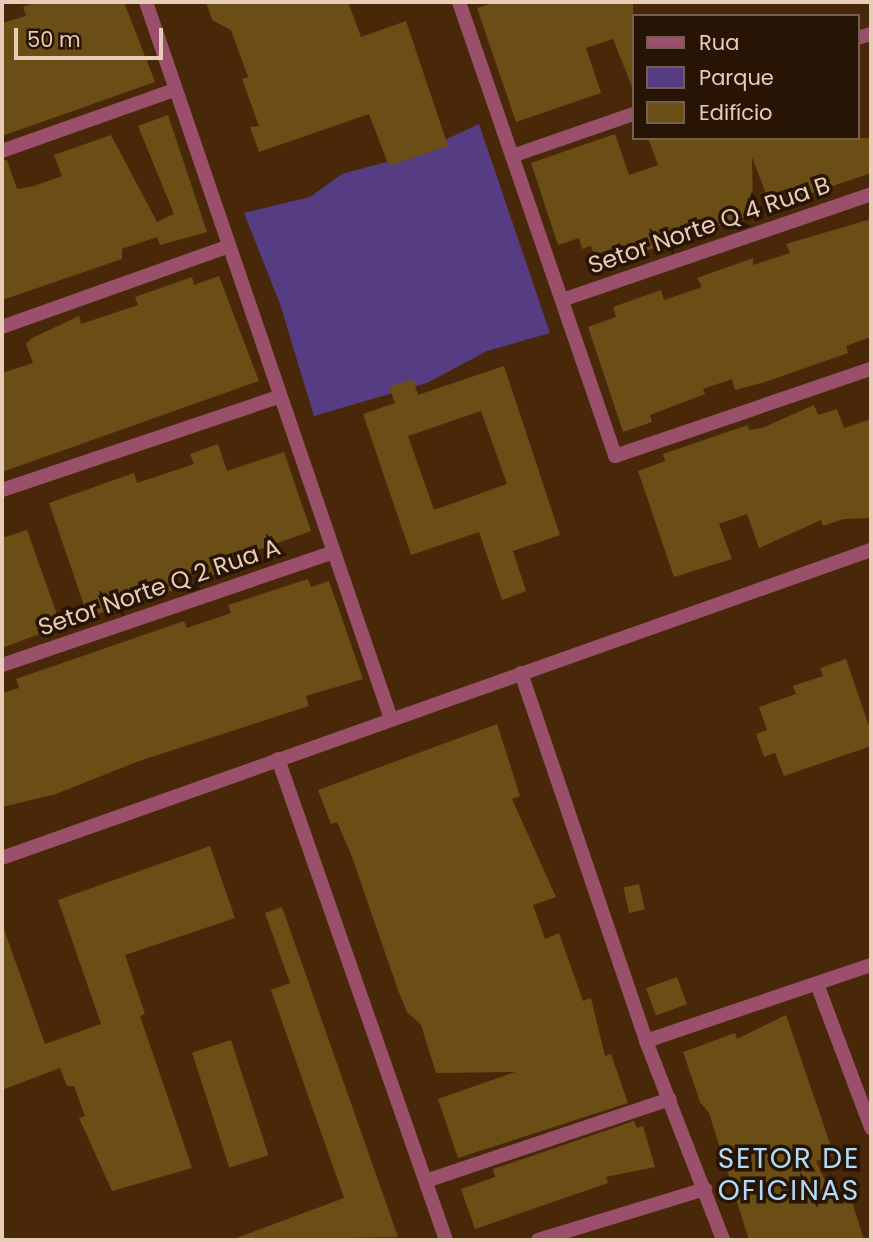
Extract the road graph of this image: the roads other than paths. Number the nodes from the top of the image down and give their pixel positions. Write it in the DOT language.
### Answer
graph roads {
  1 [pos="146,2"];
  2 [pos="459,2"];
  3 [pos="174,90"];
  4 [pos="632,114"];
  5 [pos="2,151"];
  6 [pos="512,156"];
  7 [pos="871,194"];
  8 [pos="227,247"];
  9 [pos="562,300"];
  10 [pos="2,327"];
  11 [pos="871,369"];
  12 [pos="278,397"];
  13 [pos="2,490"];
  14 [pos="871,550"];
  15 [pos="331,553"];
  16 [pos="2,665"];
  17 [pos="521,673"];
  18 [pos="391,719"];
  19 [pos="278,759"];
  20 [pos="2,858"];
  21 [pos="871,965"];
  22 [pos="817,984"];
  23 [pos="646,1041"];
  24 [pos="670,1099"];
  25 [pos="868,1108"];
  26 [pos="871,1128"];
  27 [pos="426,1181"];
  28 [pos="705,1189"];
  29 [pos="446,1240"];
  30 [pos="538,1240"];
  31 [pos="723,1240"];
  1 -- 3 [label="street"];
  2 -- 6 [label="street"];
  3 -- 5 [label="street"];
  3 -- 8 [label="street"];
  4 -- 6 [label="street"];
  6 -- 9 [label="street"];
  7 -- 9 [label="street, Setor Norte Q 4 Rua B"];
  8 -- 10 [label="street"];
  8 -- 12 [label="street"];
  9 -- 11 [label="street"];
  12 -- 13 [label="street"];
  12 -- 15 [label="street"];
  14 -- 17 [label="street"];
  15 -- 16 [label="street, Setor Norte Q 2 Rua A"];
  15 -- 18 [label="street"];
  17 -- 18 [label="street"];
  17 -- 23 [label="street"];
  18 -- 19 [label="street"];
  19 -- 20 [label="street"];
  19 -- 27 [label="street"];
  21 -- 22 [label="street"];
  22 -- 23 [label="street"];
  22 -- 25 [label="street"];
  23 -- 24 [label="street"];
  24 -- 27 [label="street"];
  24 -- 28 [label="street"];
  25 -- 26 [label="street"];
  27 -- 29 [label="street"];
  28 -- 30 [label="street"];
  28 -- 31 [label="street"];
}
